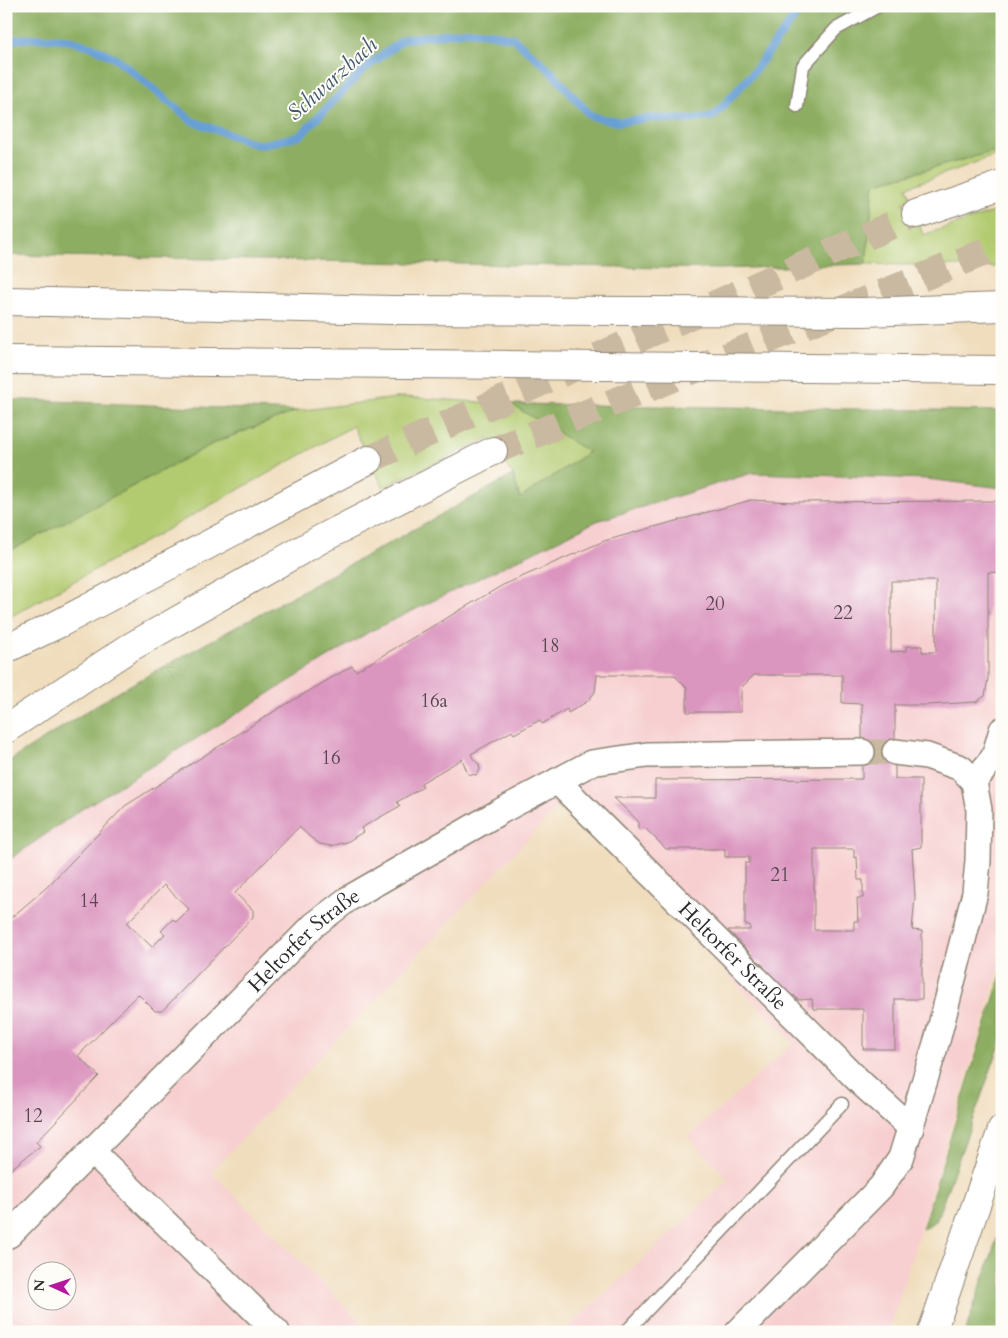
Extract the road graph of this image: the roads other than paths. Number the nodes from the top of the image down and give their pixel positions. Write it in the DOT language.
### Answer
graph roads {
  1 [pos="878,6"];
  2 [pos="797,106"];
  3 [pos="1002,185"];
  4 [pos="916,214"];
  5 [pos="6,301"];
  6 [pos="1002,307"];
  7 [pos="6,360"];
  8 [pos="1002,370"];
  9 [pos="493,451"];
  10 [pos="368,460"];
  11 [pos="58,624"];
  12 [pos="6,649"];
  13 [pos="6,659"];
  14 [pos="6,730"];
  15 [pos="1002,730"];
  16 [pos="862,752"];
  17 [pos="895,752"];
  18 [pos="556,781"];
  19 [pos="974,782"];
  20 [pos="842,1104"];
  21 [pos="910,1128"];
  22 [pos="1002,1130"];
  23 [pos="92,1151"];
  24 [pos="6,1233"];
  25 [pos="277,1332"];
  26 [pos="626,1332"];
  27 [pos="738,1332"];
  28 [pos="932,1332"];
  1 -- 2 [label="lane"];
  3 -- 4 [label="main road"];
  5 -- 6 [label="main road"];
  7 -- 8 [label="main road"];
  9 -- 14 [label="main road"];
  10 -- 11 [label="main road"];
  11 -- 12 [label="main road"];
  11 -- 13 [label="main road"];
  15 -- 19 [label="street"];
  16 -- 18 [label="street, Heltorfer Straße"];
  17 -- 19 [label="street"];
  18 -- 21 [label="street, Heltorfer Straße"];
  18 -- 23 [label="street, Heltorfer Straße"];
  19 -- 21 [label="street"];
  20 -- 26 [label="lane"];
  21 -- 27 [label="street"];
  22 -- 28 [label="main road"];
  23 -- 24 [label="street, Heltorfer Straße"];
  23 -- 25 [label="street"];
}
